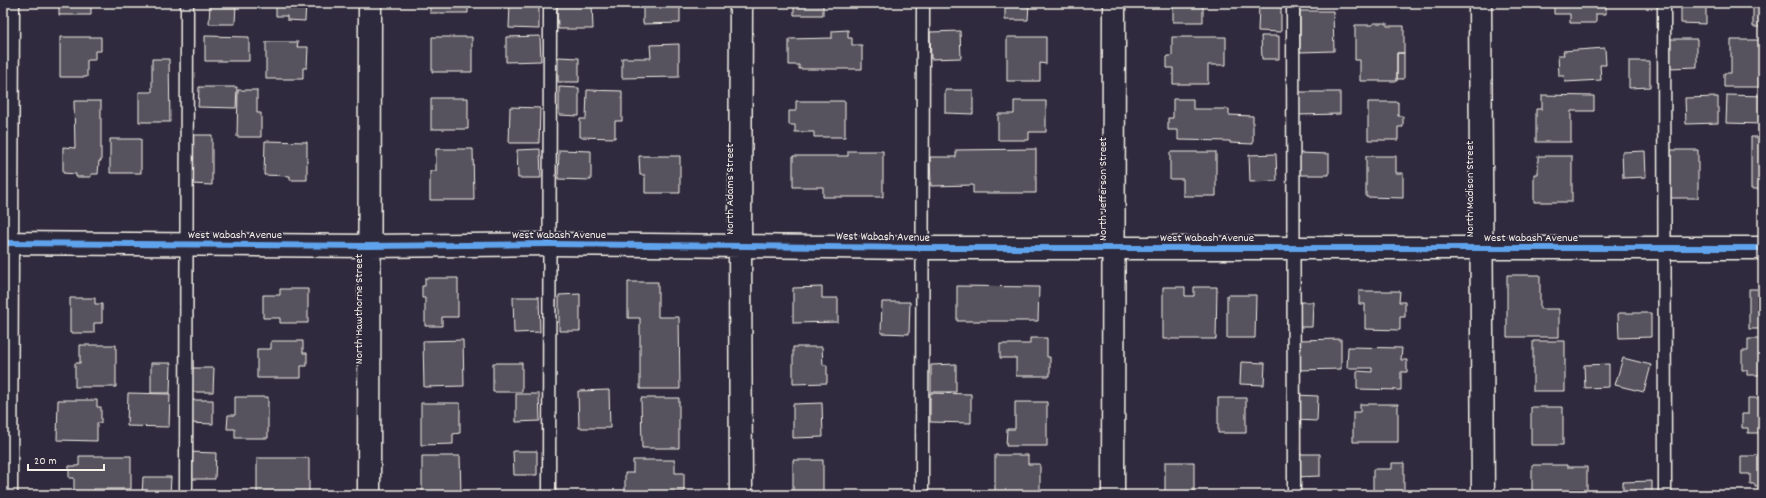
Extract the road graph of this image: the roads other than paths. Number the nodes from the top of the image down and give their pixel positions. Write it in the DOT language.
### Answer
graph roads {
  1 [pos="8,3"];
  2 [pos="187,3"];
  3 [pos="370,3"];
  4 [pos="550,3"];
  5 [pos="741,3"];
  6 [pos="923,3"];
  7 [pos="1114,3"];
  8 [pos="1293,3"];
  9 [pos="1480,3"];
  10 [pos="1664,3"];
  11 [pos="5,243"];
  12 [pos="186,244"];
  13 [pos="550,244"];
  14 [pos="369,246"];
  15 [pos="740,246"];
  16 [pos="922,248"];
  17 [pos="1112,248"];
  18 [pos="1293,248"];
  19 [pos="1480,248"];
  20 [pos="1664,248"];
  21 [pos="1763,248"];
  22 [pos="6,495"];
  23 [pos="186,495"];
  24 [pos="369,495"];
  25 [pos="549,495"];
  26 [pos="741,495"];
  27 [pos="922,495"];
  28 [pos="1113,495"];
  29 [pos="1294,495"];
  30 [pos="1483,495"];
  31 [pos="1665,495"];
  1 -- 11 [label="street"];
  2 -- 12 [label="lane"];
  3 -- 14 [label="street, North Hawthorne Street"];
  4 -- 13 [label="lane"];
  5 -- 15 [label="street, North Adams Street"];
  6 -- 16 [label="lane"];
  7 -- 17 [label="street, North Jefferson Street"];
  8 -- 18 [label="lane"];
  9 -- 19 [label="street, North Madison Street"];
  10 -- 20 [label="lane"];
  11 -- 12 [label="street, West Wabash Avenue"];
  11 -- 22 [label="street"];
  12 -- 14 [label="street, West Wabash Avenue"];
  12 -- 23 [label="lane"];
  13 -- 14 [label="street, West Wabash Avenue"];
  13 -- 15 [label="street, West Wabash Avenue"];
  13 -- 25 [label="lane"];
  14 -- 24 [label="street, North Hawthorne Street"];
  15 -- 16 [label="street, West Wabash Avenue"];
  15 -- 26 [label="street, North Adams Street"];
  16 -- 17 [label="street, West Wabash Avenue"];
  16 -- 27 [label="lane"];
  17 -- 18 [label="street, West Wabash Avenue"];
  17 -- 28 [label="street, North Jefferson Street"];
  18 -- 19 [label="street, West Wabash Avenue"];
  18 -- 29 [label="lane"];
  19 -- 20 [label="street, West Wabash Avenue"];
  19 -- 30 [label="street, North Madison Street"];
  20 -- 21 [label="street, West Wabash Avenue"];
  20 -- 31 [label="lane"];
}
